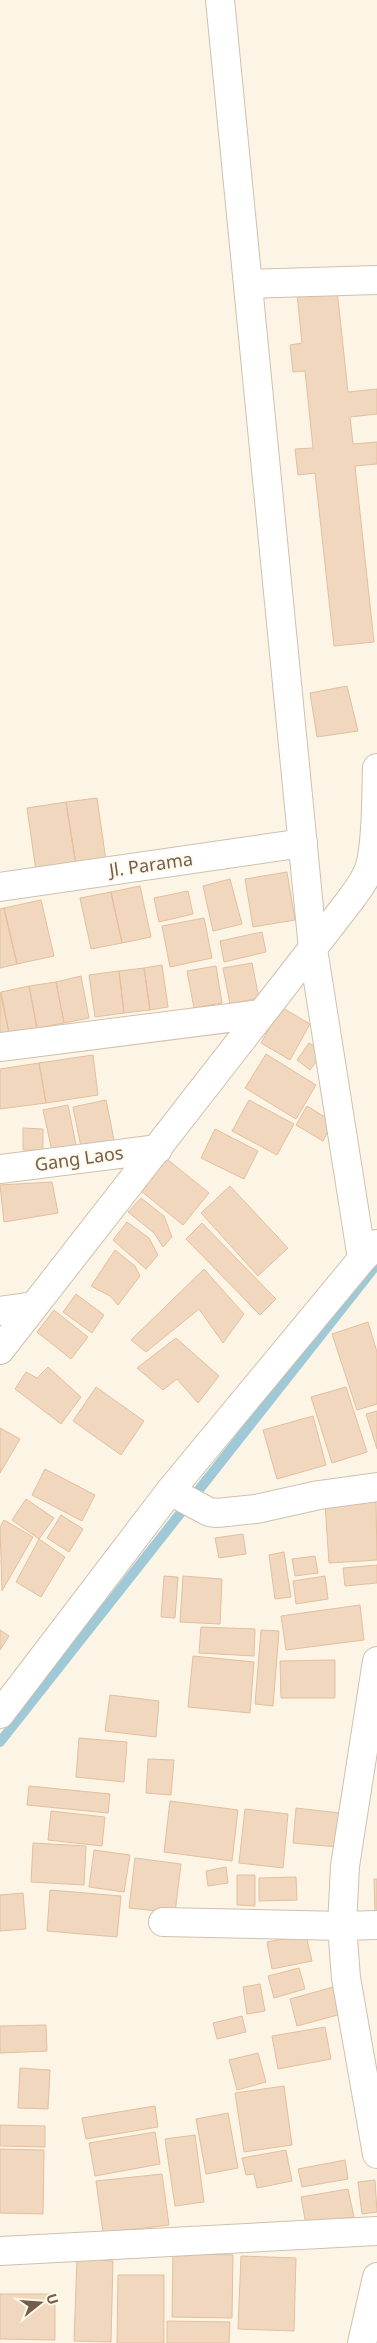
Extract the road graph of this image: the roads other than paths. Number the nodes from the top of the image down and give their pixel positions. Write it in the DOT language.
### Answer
graph roads {
  1 [pos="224,0"];
  2 [pos="377,280"];
  3 [pos="249,284"];
  4 [pos="377,768"];
  5 [pos="302,843"];
  6 [pos="369,882"];
  7 [pos="0,888"];
  8 [pos="312,949"];
  9 [pos="260,1014"];
  10 [pos="0,1047"];
  11 [pos="158,1149"];
  12 [pos="0,1169"];
  13 [pos="369,1252"];
  14 [pos="34,1306"];
  15 [pos="0,1311"];
  16 [pos="0,1350"];
  17 [pos="377,1487"];
  18 [pos="177,1495"];
  19 [pos="377,1661"];
  20 [pos="0,1714"];
  21 [pos="162,1922"];
  22 [pos="377,1925"];
  23 [pos="342,1926"];
  24 [pos="377,2154"];
  25 [pos="377,2231"];
  26 [pos="0,2251"];
  27 [pos="377,2278"];
  28 [pos="362,2343"];
  1 -- 3 [label="street"];
  2 -- 3 [label="street"];
  3 -- 5 [label="street"];
  4 -- 6 [label="street"];
  5 -- 7 [label="street, Jl. Parama"];
  5 -- 8 [label="street"];
  6 -- 8 [label="street"];
  8 -- 9 [label="street"];
  8 -- 13 [label="street"];
  9 -- 10 [label="street"];
  9 -- 11 [label="street"];
  11 -- 12 [label="street, Gang Laos"];
  11 -- 14 [label="street"];
  13 -- 18 [label="street"];
  14 -- 15 [label="street"];
  14 -- 16 [label="street"];
  17 -- 18 [label="street"];
  18 -- 20 [label="street"];
  19 -- 23 [label="street"];
  21 -- 23 [label="street"];
  22 -- 23 [label="street"];
  23 -- 24 [label="street"];
  25 -- 26 [label="street"];
  27 -- 28 [label="street"];
}
